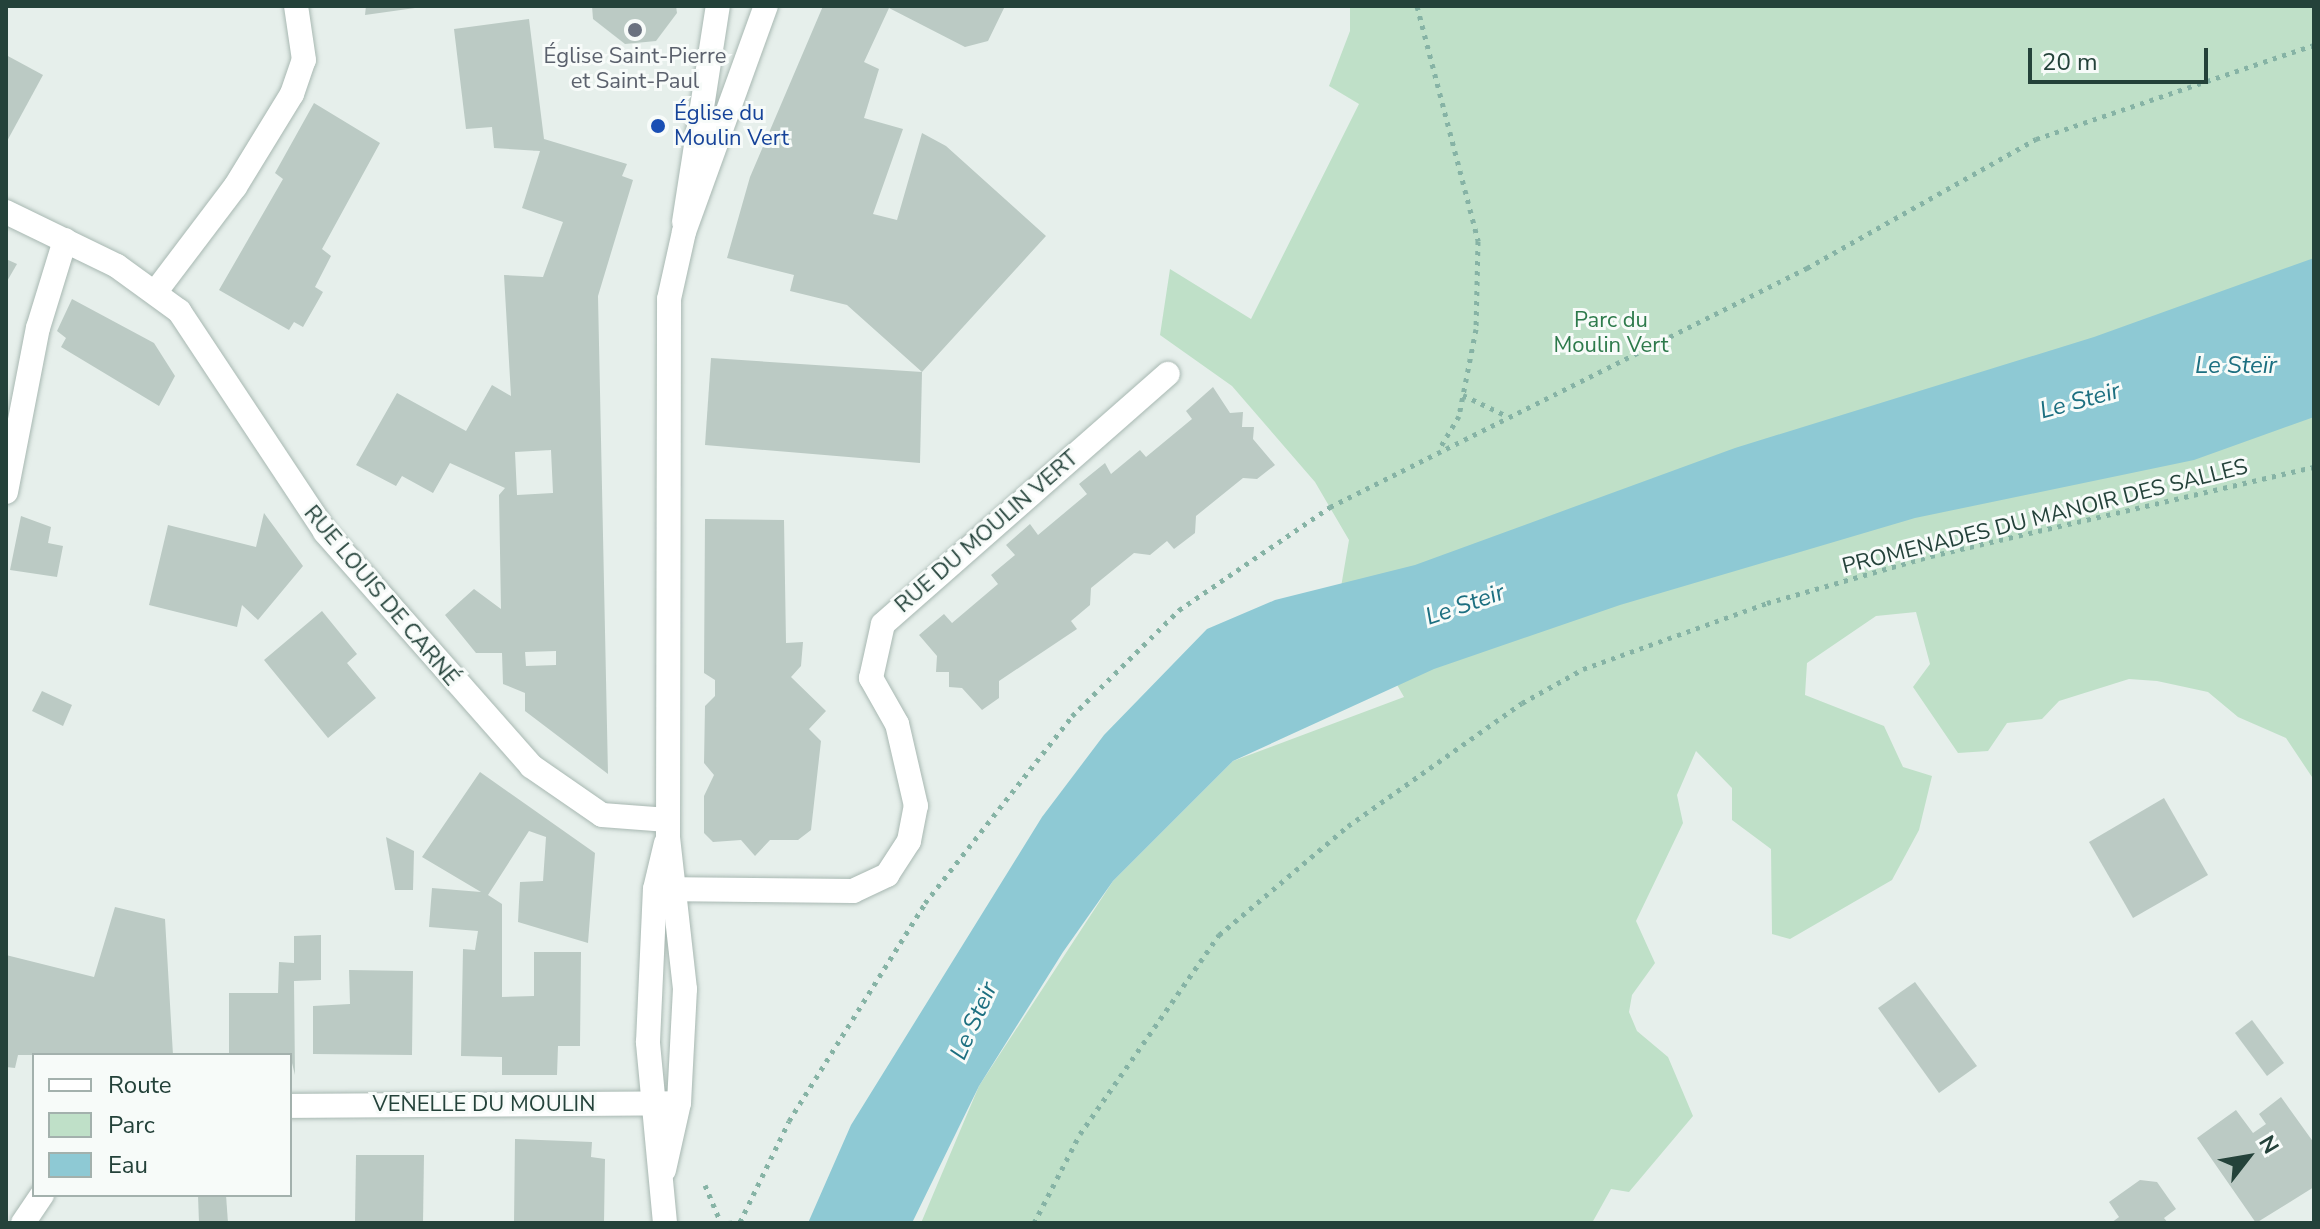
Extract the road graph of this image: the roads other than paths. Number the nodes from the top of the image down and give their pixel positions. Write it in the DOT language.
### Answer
graph roads {
  1 [pos="296,6"];
  2 [pos="718,6"];
  3 [pos="766,6"];
  4 [pos="6,212"];
  5 [pos="684,232"];
  6 [pos="65,240"];
  7 [pos="157,290"];
  8 [pos="1168,374"];
  9 [pos="6,492"];
  10 [pos="668,828"];
  11 [pos="667,889"];
  12 [pos="653,1103"];
  13 [pos="679,1103"];
  14 [pos="292,1106"];
  15 [pos="664,1170"];
  16 [pos="41,1197"];
  17 [pos="23,1223"];
  18 [pos="665,1223"];
  1 -- 7 [label="street"];
  2 -- 5 [label="street"];
  3 -- 5 [label="street"];
  4 -- 6 [label="street, RUE LOUIS DE CARNÉ"];
  5 -- 10 [label="street"];
  6 -- 7 [label="street, RUE LOUIS DE CARNÉ"];
  6 -- 9 [label="street"];
  7 -- 10 [label="street, RUE LOUIS DE CARNÉ"];
  8 -- 11 [label="street, RUE DU MOULIN VERT"];
  10 -- 11 [label="street"];
  11 -- 12 [label="street"];
  11 -- 13 [label="street"];
  12 -- 13 [label="street, VENELLE DU MOULIN"];
  12 -- 14 [label="street, VENELLE DU MOULIN"];
  12 -- 15 [label="street"];
  13 -- 15 [label="street"];
  15 -- 18 [label="street"];
  16 -- 17 [label="street"];
}
